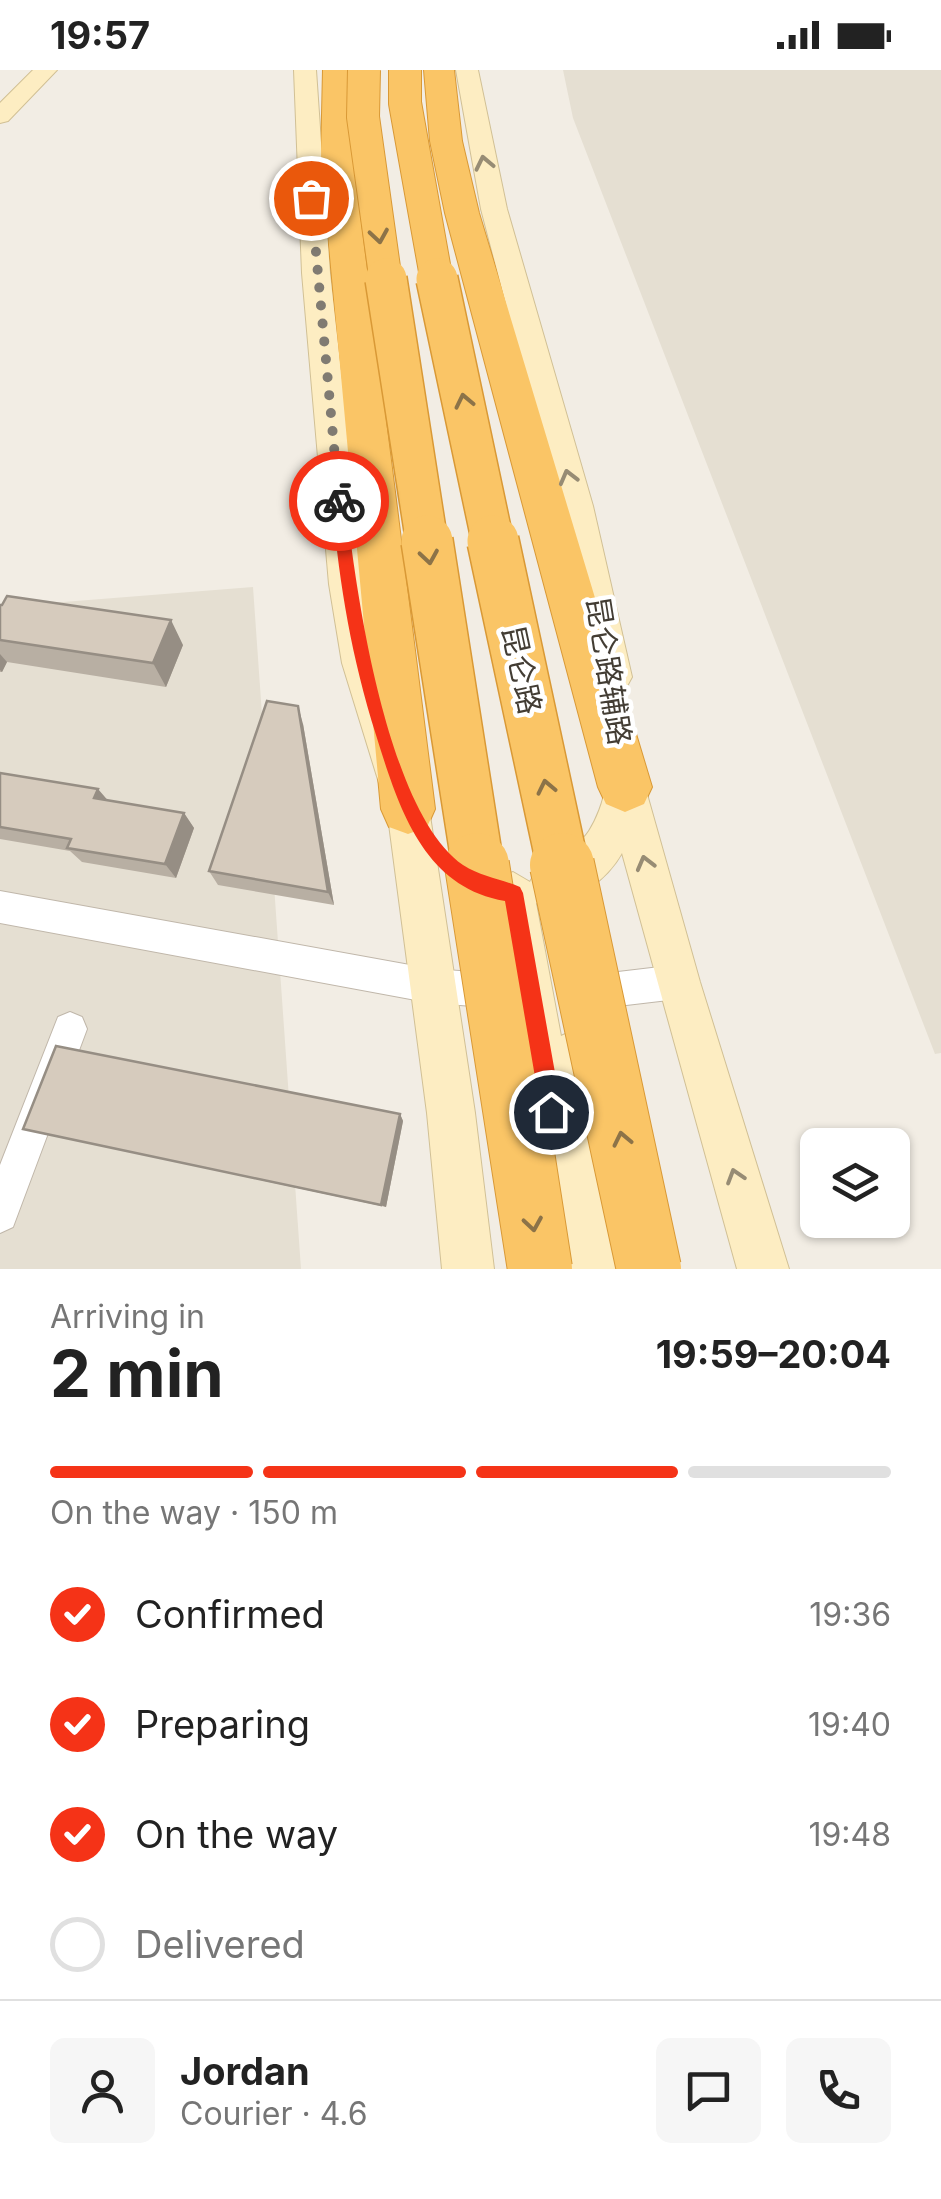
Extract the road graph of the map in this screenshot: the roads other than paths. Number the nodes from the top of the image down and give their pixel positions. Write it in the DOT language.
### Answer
graph roads {
  1 [pos="46,70"];
  2 [pos="306,70"];
  3 [pos="338,70"];
  4 [pos="364,70"];
  5 [pos="405,70"];
  6 [pos="438,70"];
  7 [pos="467,70"];
  8 [pos="0,116"];
  9 [pos="624,787"];
  10 [pos="408,809"];
  11 [pos="527,892"];
  12 [pos="0,907"];
  13 [pos="677,982"];
  14 [pos="432,986"];
  15 [pos="545,995"];
  16 [pos="70,1030"];
  17 [pos="0,1214"];
  18 [pos="468,1269"];
  19 [pos="540,1269"];
  20 [pos="579,1269"];
  21 [pos="613,1269"];
  22 [pos="650,1269"];
  23 [pos="762,1269"];
  1 -- 8 [label="main road"];
  2 -- 10 [label="main road"];
  3 -- 10 [label="highway"];
  4 -- 19 [label="highway, one-way, bridge"];
  22 -- 5 [label="highway, 昆仑路, one-way, bridge"];
  6 -- 9 [label="highway"];
  9 -- 7 [label="main road, 昆仑路辅路, one-way"];
  9 -- 11 [label="main road"];
  13 -- 9 [label="main road, 昆仑路辅路, one-way"];
  10 -- 11 [label="main road"];
  10 -- 14 [label="main road"];
  11 -- 15 [label="main road"];
  12 -- 14 [label="street"];
  13 -- 15 [label="street"];
  23 -- 13 [label="main road, 昆仑路辅路, one-way"];
  14 -- 15 [label="street"];
  14 -- 18 [label="main road"];
  15 -- 20 [label="main road"];
  15 -- 21 [label="main road"];
  16 -- 17 [label="street"];
}
